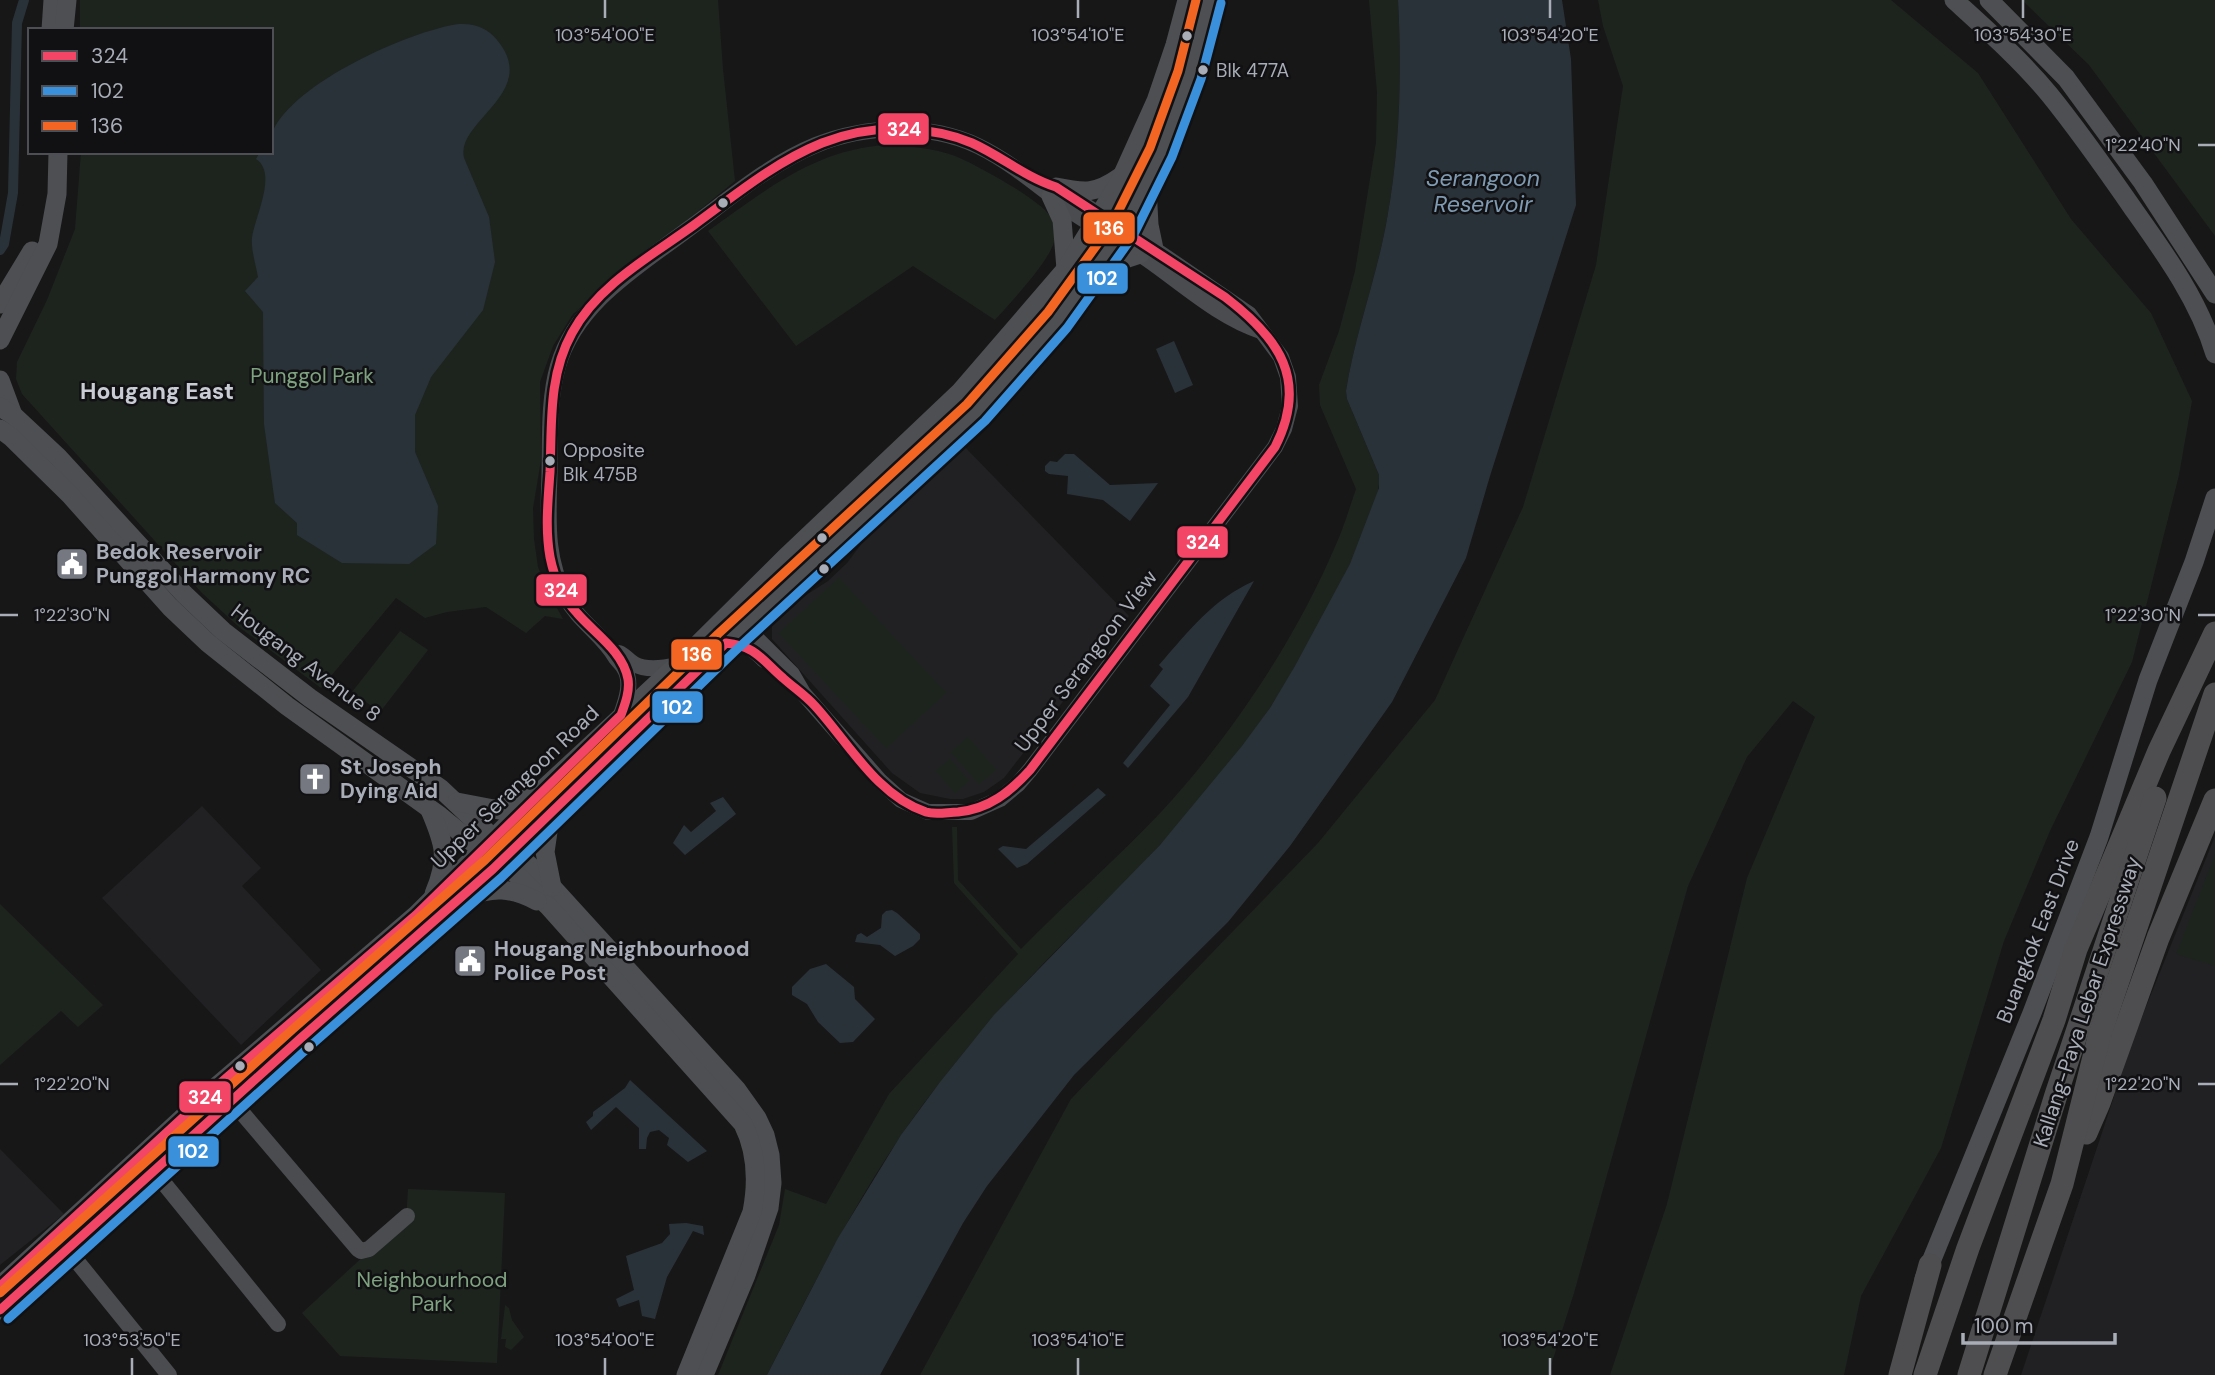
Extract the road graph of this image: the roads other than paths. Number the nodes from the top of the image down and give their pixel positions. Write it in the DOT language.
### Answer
graph roads {
  1 [pos="53,0"];
  2 [pos="67,0"];
  3 [pos="1186,0"];
  4 [pos="1209,0"];
  5 [pos="1954,0"];
  6 [pos="1989,0"];
  7 [pos="51,28"];
  8 [pos="64,28"];
  9 [pos="46,154"];
  10 [pos="58,154"];
  11 [pos="1122,175"];
  12 [pos="1147,182"];
  13 [pos="1054,192"];
  14 [pos="1096,220"];
  15 [pos="1120,235"];
  16 [pos="1147,252"];
  17 [pos="1066,269"];
  18 [pos="1096,269"];
  19 [pos="2215,293"];
  20 [pos="0,304"];
  21 [pos="1,344"];
  22 [pos="2215,354"];
  23 [pos="0,380"];
  24 [pos="5,425"];
  25 [pos="2215,498"];
  26 [pos="744,626"];
  27 [pos="709,631"];
  28 [pos="2215,633"];
  29 [pos="726,643"];
  30 [pos="614,651"];
  31 [pos="677,665"];
  32 [pos="803,693"];
  33 [pos="2215,694"];
  34 [pos="621,715"];
  35 [pos="539,793"];
  36 [pos="2215,800"];
  37 [pos="457,803"];
  38 [pos="429,808"];
  39 [pos="551,811"];
  40 [pos="488,844"];
  41 [pos="505,856"];
  42 [pos="550,896"];
  43 [pos="430,902"];
  44 [pos="456,902"];
  45 [pos="232,1101"];
  46 [pos="154,1171"];
  47 [pos="2062,1184"];
  48 [pos="407,1216"];
  49 [pos="67,1249"];
  50 [pos="1930,1265"];
  51 [pos="0,1286"];
  52 [pos="0,1310"];
  53 [pos="278,1324"];
  54 [pos="169,1375"];
  55 [pos="686,1375"];
  56 [pos="704,1375"];
  57 [pos="1888,1375"];
  58 [pos="1900,1375"];
  59 [pos="1926,1375"];
  60 [pos="1969,1375"];
  61 [pos="1995,1375"];
  1 -- 7 [label="main road"];
  2 -- 8 [label="main road"];
  3 -- 11 [label="main road, Upper Serangoon Road"];
  4 -- 12 [label="main road, Upper Serangoon Road"];
  5 -- 22 [label="main road"];
  6 -- 19 [label="main road"];
  9 -- 20 [label="main road"];
  10 -- 21 [label="main road"];
  11 -- 13 [label="main road"];
  11 -- 14 [label="main road, Upper Serangoon Road"];
  12 -- 15 [label="main road, Upper Serangoon Road"];
  12 -- 16 [label="main road"];
  13 -- 14 [label="street, Upper Serangoon View"];
  13 -- 17 [label="main road"];
  13 -- 30 [label="street, Upper Serangoon View"];
  14 -- 15 [label="street, Upper Serangoon View"];
  14 -- 17 [label="main road, Upper Serangoon Road"];
  15 -- 16 [label="street, Upper Serangoon View"];
  15 -- 18 [label="main road, Upper Serangoon Road"];
  16 -- 18 [label="main road"];
  16 -- 32 [label="street, Upper Serangoon View"];
  17 -- 27 [label="main road, Upper Serangoon Road"];
  18 -- 26 [label="main road, Upper Serangoon Road"];
  23 -- 24 [label="main road"];
  24 -- 37 [label="main road, Hougang Avenue 8"];
  24 -- 38 [label="main road, Hougang Avenue 8"];
  25 -- 50 [label="main road, Buangkok East Drive"];
  26 -- 27 [label="street"];
  26 -- 29 [label="main road, Upper Serangoon Road"];
  26 -- 32 [label="street, Upper Serangoon View"];
  27 -- 31 [label="main road, Upper Serangoon Road"];
  28 -- 59 [label="highway"];
  28 -- 60 [label="highway, Kallang-Paya Lebar Expressway"];
  29 -- 32 [label="street, Upper Serangoon View"];
  29 -- 39 [label="main road, Upper Serangoon Road"];
  30 -- 31 [label="street"];
  30 -- 34 [label="street"];
  31 -- 34 [label="main road, Upper Serangoon Road"];
  33 -- 47 [label="highway, Kallang-Paya Lebar Expressway"];
  34 -- 35 [label="main road, Upper Serangoon Road"];
  35 -- 37 [label="main road"];
  35 -- 40 [label="main road, Upper Serangoon Road"];
  36 -- 47 [label="highway"];
  37 -- 40 [label="main road, Hougang Avenue 8"];
  38 -- 40 [label="main road, Hougang Avenue 8"];
  38 -- 43 [label="main road"];
  39 -- 41 [label="main road, Upper Serangoon Road"];
  39 -- 42 [label="main road"];
  40 -- 41 [label="main road, Hougang Avenue 8"];
  40 -- 43 [label="main road, Upper Serangoon Road"];
  41 -- 42 [label="main road, Hougang Avenue 8"];
  41 -- 44 [label="main road, Upper Serangoon Road"];
  42 -- 44 [label="main road"];
  42 -- 55 [label="main road"];
  42 -- 56 [label="main road"];
  43 -- 51 [label="main road, Upper Serangoon Road"];
  44 -- 45 [label="main road, Upper Serangoon Road"];
  45 -- 46 [label="main road, Upper Serangoon Road"];
  45 -- 48 [label="street"];
  46 -- 49 [label="main road, Upper Serangoon Road"];
  46 -- 53 [label="street"];
  47 -- 61 [label="highway, Kallang-Paya Lebar Expressway"];
  49 -- 52 [label="main road, Upper Serangoon Road"];
  49 -- 54 [label="street"];
  50 -- 57 [label="main road, Buangkok East Drive"];
  50 -- 58 [label="highway"];
}
